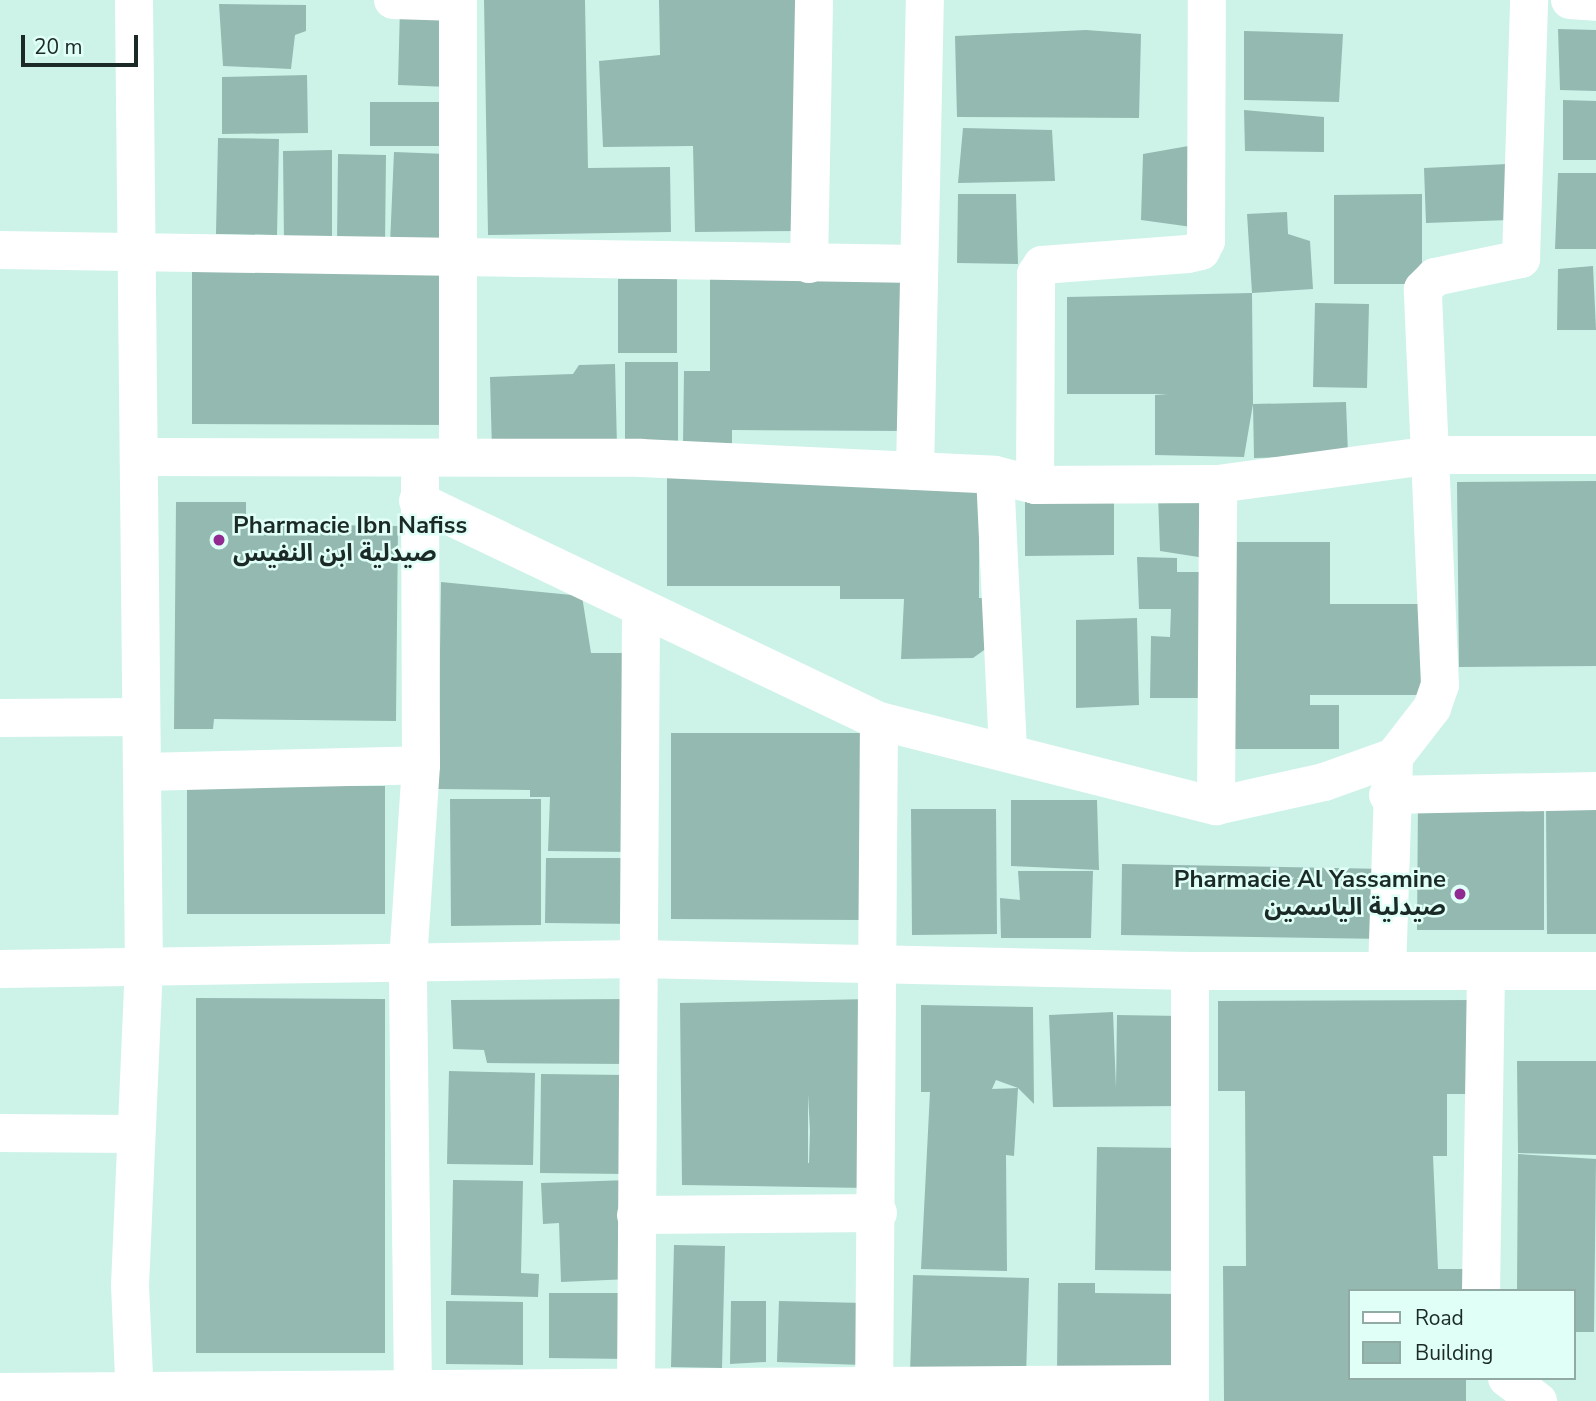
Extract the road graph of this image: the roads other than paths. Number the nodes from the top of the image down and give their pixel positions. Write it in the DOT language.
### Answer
graph roads {
  1 [pos="134,0"];
  2 [pos="393,0"];
  3 [pos="814,0"];
  4 [pos="925,0"];
  5 [pos="1207,0"];
  6 [pos="1529,0"];
  7 [pos="1570,0"];
  8 [pos="458,1"];
  9 [pos="1596,2"];
  10 [pos="0,250"];
  11 [pos="137,250"];
  12 [pos="456,260"];
  13 [pos="809,264"];
  14 [pos="918,264"];
  15 [pos="1433,455"];
  16 [pos="1596,455"];
  17 [pos="142,457"];
  18 [pos="440,457"];
  19 [pos="915,471"];
  20 [pos="995,475"];
  21 [pos="1218,484"];
  22 [pos="1035,485"];
  23 [pos="418,501"];
  24 [pos="641,611"];
  25 [pos="141,717"];
  26 [pos="0,718"];
  27 [pos="879,721"];
  28 [pos="1008,749"];
  29 [pos="1394,757"];
  30 [pos="421,765"];
  31 [pos="142,772"];
  32 [pos="1596,791"];
  33 [pos="1388,795"];
  34 [pos="1216,806"];
  35 [pos="638,959"];
  36 [pos="408,961"];
  37 [pos="881,964"];
  38 [pos="144,965"];
  39 [pos="0,969"];
  40 [pos="1190,971"];
  41 [pos="1387,971"];
  42 [pos="1486,971"];
  43 [pos="1596,971"];
  44 [pos="0,1133"];
  45 [pos="133,1135"];
  46 [pos="878,1213"];
  47 [pos="636,1215"];
  48 [pos="1481,1289"];
  49 [pos="1510,1380"];
  50 [pos="413,1390"];
  51 [pos="636,1390"];
  52 [pos="0,1392"];
  53 [pos="1190,1392"];
  54 [pos="874,1393"];
  55 [pos="134,1394"];
  56 [pos="457,1394"];
  57 [pos="1538,1401"];
  1 -- 11 [label="street"];
  2 -- 8 [label="street"];
  3 -- 13 [label="street"];
  4 -- 14 [label="street"];
  5 -- 22 [label="street"];
  6 -- 15 [label="street"];
  7 -- 9 [label="street"];
  8 -- 12 [label="street"];
  10 -- 11 [label="street"];
  11 -- 12 [label="street"];
  11 -- 17 [label="street"];
  12 -- 13 [label="street"];
  12 -- 18 [label="street"];
  13 -- 14 [label="street"];
  14 -- 19 [label="street"];
  15 -- 16 [label="street"];
  15 -- 21 [label="street"];
  15 -- 29 [label="street"];
  17 -- 18 [label="street"];
  17 -- 25 [label="street"];
  18 -- 19 [label="street"];
  18 -- 23 [label="street"];
  19 -- 20 [label="street"];
  20 -- 22 [label="street"];
  20 -- 28 [label="street"];
  21 -- 22 [label="street"];
  21 -- 34 [label="street"];
  23 -- 24 [label="street"];
  23 -- 30 [label="street"];
  24 -- 27 [label="street"];
  24 -- 35 [label="street"];
  25 -- 26 [label="street"];
  25 -- 31 [label="street"];
  27 -- 28 [label="street"];
  27 -- 37 [label="street"];
  28 -- 34 [label="street"];
  29 -- 33 [label="street"];
  29 -- 34 [label="street"];
  30 -- 31 [label="street"];
  30 -- 36 [label="street"];
  31 -- 38 [label="street"];
  32 -- 33 [label="street"];
  33 -- 41 [label="street"];
  35 -- 36 [label="street"];
  35 -- 37 [label="street"];
  35 -- 47 [label="street"];
  36 -- 38 [label="street"];
  36 -- 50 [label="street"];
  37 -- 40 [label="street"];
  37 -- 46 [label="street"];
  38 -- 39 [label="street"];
  38 -- 45 [label="street"];
  40 -- 41 [label="street"];
  40 -- 53 [label="street"];
  41 -- 42 [label="street"];
  42 -- 43 [label="street"];
  42 -- 48 [label="street"];
  44 -- 45 [label="street"];
  45 -- 55 [label="street"];
  46 -- 47 [label="street"];
  46 -- 54 [label="street"];
  47 -- 51 [label="street"];
  49 -- 57 [label="street"];
  50 -- 55 [label="street"];
  50 -- 56 [label="street"];
  51 -- 54 [label="street"];
  51 -- 56 [label="street"];
  52 -- 55 [label="street"];
  53 -- 54 [label="street"];
}
